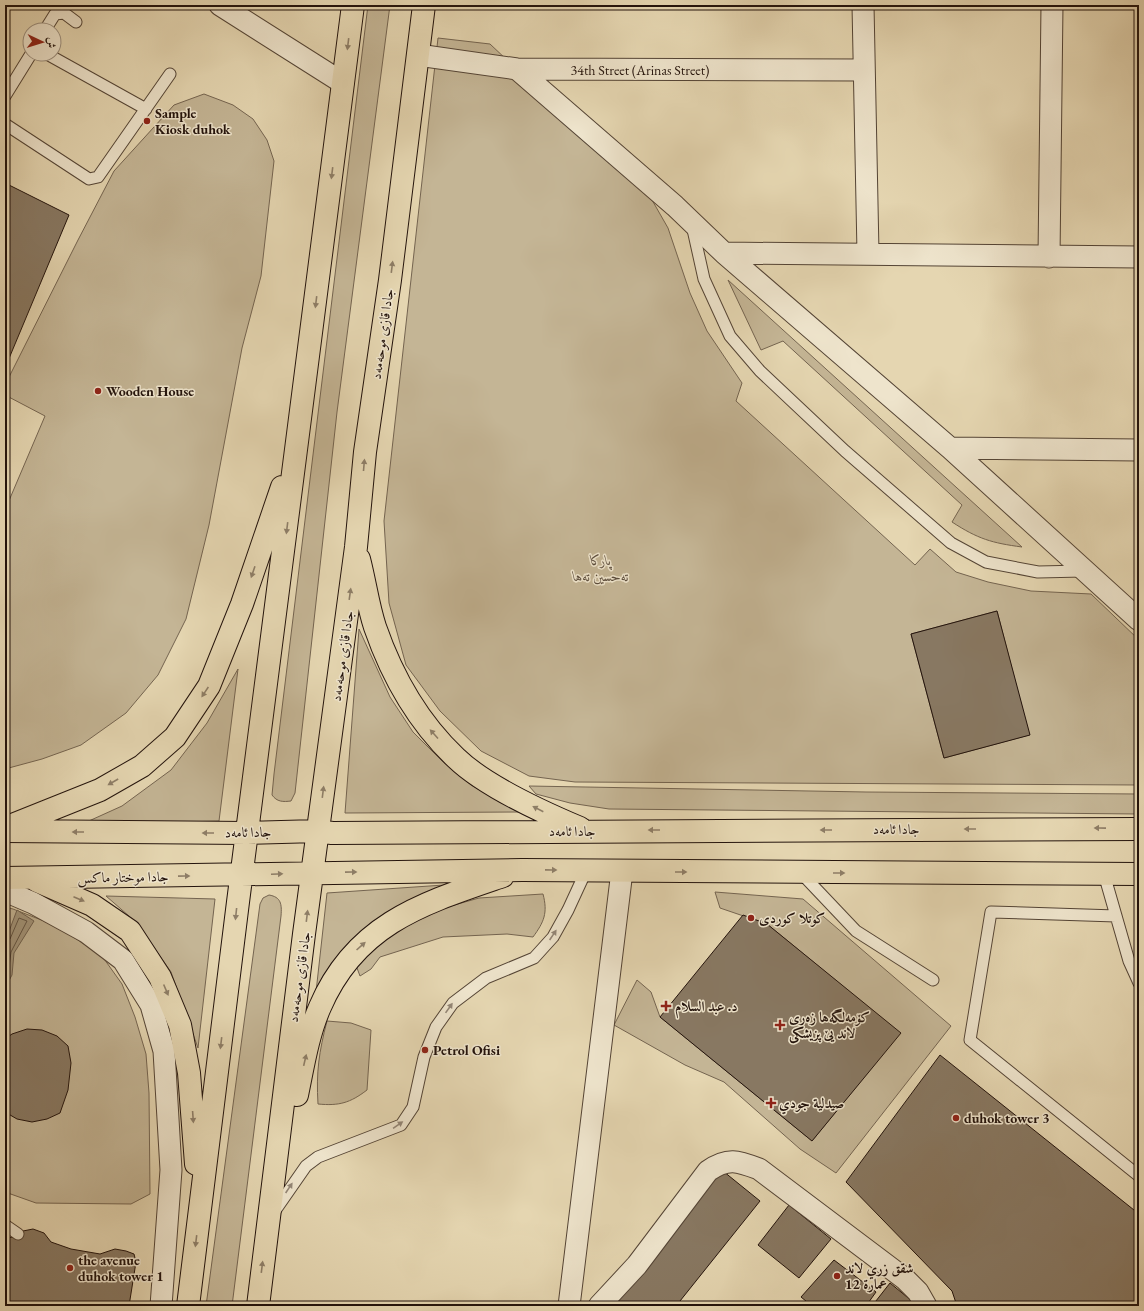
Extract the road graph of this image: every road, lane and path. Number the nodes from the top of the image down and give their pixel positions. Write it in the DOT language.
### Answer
graph roads {
  1 [pos="220,5"];
  2 [pos="353,5"];
  3 [pos="424,5"];
  4 [pos="864,5"];
  5 [pos="1052,5"];
  6 [pos="50,22"];
  7 [pos="76,22"];
  8 [pos="418,56"];
  9 [pos="26,62"];
  10 [pos="61,62"];
  11 [pos="517,69"];
  12 [pos="864,70"];
  13 [pos="170,74"];
  14 [pos="343,83"];
  15 [pos="5,96"];
  16 [pos="146,109"];
  17 [pos="5,124"];
  18 [pos="690,220"];
  19 [pos="724,252"];
  20 [pos="868,253"];
  21 [pos="1049,257"];
  22 [pos="1139,257"];
  23 [pos="298,442"];
  24 [pos="950,448"];
  25 [pos="1139,450"];
  26 [pos="356,547"];
  27 [pos="1083,571"];
  28 [pos="1139,620"];
  29 [pos="5,828"];
  30 [pos="1139,829"];
  31 [pos="5,831"];
  32 [pos="318,831"];
  33 [pos="587,831"];
  34 [pos="247,833"];
  35 [pos="522,870"];
  36 [pos="586,871"];
  37 [pos="622,871"];
  38 [pos="801,872"];
  39 [pos="312,873"];
  40 [pos="1104,874"];
  41 [pos="1139,874"];
  42 [pos="241,875"];
  43 [pos="5,878"];
  44 [pos="30,878"];
  45 [pos="5,891"];
  46 [pos="1116,916"];
  47 [pos="933,980"];
  48 [pos="1139,983"];
  49 [pos="1139,1176"];
  50 [pos="200,1212"];
  51 [pos="268,1221"];
  52 [pos="5,1225"];
  53 [pos="18,1234"];
  54 [pos="162,1306"];
  55 [pos="188,1306"];
  56 [pos="258,1306"];
  57 [pos="569,1306"];
  58 [pos="599,1306"];
  59 [pos="926,1306"];
  1 -- 14 [label="street"];
  2 -- 14 [label="main road, one-way"];
  3 -- 8 [label="main road, جادا قازی موحەمەد"];
  4 -- 12 [label="street"];
  5 -- 21 [label="street"];
  6 -- 7 [label="lane"];
  8 -- 11 [label="street, 34th Street (Arinas Street)"];
  26 -- 8 [label="main road, جادا قازی موحەمەد, one-way"];
  9 -- 15 [label="lane"];
  10 -- 16 [label="lane"];
  11 -- 12 [label="street, 34th Street (Arinas Street)"];
  11 -- 18 [label="street"];
  12 -- 20 [label="street"];
  13 -- 16 [label="lane"];
  14 -- 23 [label="main road, one-way"];
  16 -- 17 [label="lane"];
  18 -- 19 [label="street"];
  18 -- 27 [label="lane"];
  19 -- 20 [label="street"];
  19 -- 24 [label="street"];
  20 -- 21 [label="street"];
  21 -- 22 [label="street"];
  23 -- 29 [label="main road, one-way"];
  23 -- 34 [label="main road, one-way"];
  24 -- 25 [label="street"];
  24 -- 27 [label="street"];
  32 -- 26 [label="main road, جادا قازی موحەمەد, one-way"];
  33 -- 26 [label="main road, one-way"];
  27 -- 28 [label="street"];
  30 -- 33 [label="main road, جادا ئامەد, one-way"];
  34 -- 31 [label="main road, جادا ئامەد, one-way"];
  32 -- 33 [label="main road, جادا ئامەد"];
  32 -- 34 [label="main road, جادا ئامەد"];
  32 -- 39 [label="main road, جادا قازی موحەمەد"];
  34 -- 42 [label="main road"];
  35 -- 36 [label="main road, one-way"];
  39 -- 35 [label="main road, one-way"];
  51 -- 35 [label="main road, one-way"];
  36 -- 37 [label="main road"];
  51 -- 36 [label="lane, one-way"];
  37 -- 38 [label="main road, one-way"];
  37 -- 57 [label="street"];
  38 -- 40 [label="main road, one-way"];
  38 -- 47 [label="lane"];
  42 -- 39 [label="main road, one-way"];
  51 -- 39 [label="main road, جادا قازی موحەمەد, one-way"];
  40 -- 41 [label="main road"];
  40 -- 46 [label="lane"];
  44 -- 42 [label="main road, جادا موختار ماكس, one-way"];
  42 -- 50 [label="main road, one-way"];
  43 -- 44 [label="main road, جادا موختار ماكس"];
  44 -- 50 [label="main road, one-way"];
  45 -- 54 [label="street"];
  46 -- 48 [label="lane"];
  46 -- 49 [label="lane"];
  50 -- 55 [label="main road, one-way"];
  56 -- 51 [label="main road, جادا قازی موحەمەد, one-way"];
  52 -- 53 [label="lane"];
  58 -- 59 [label="street"];
}
